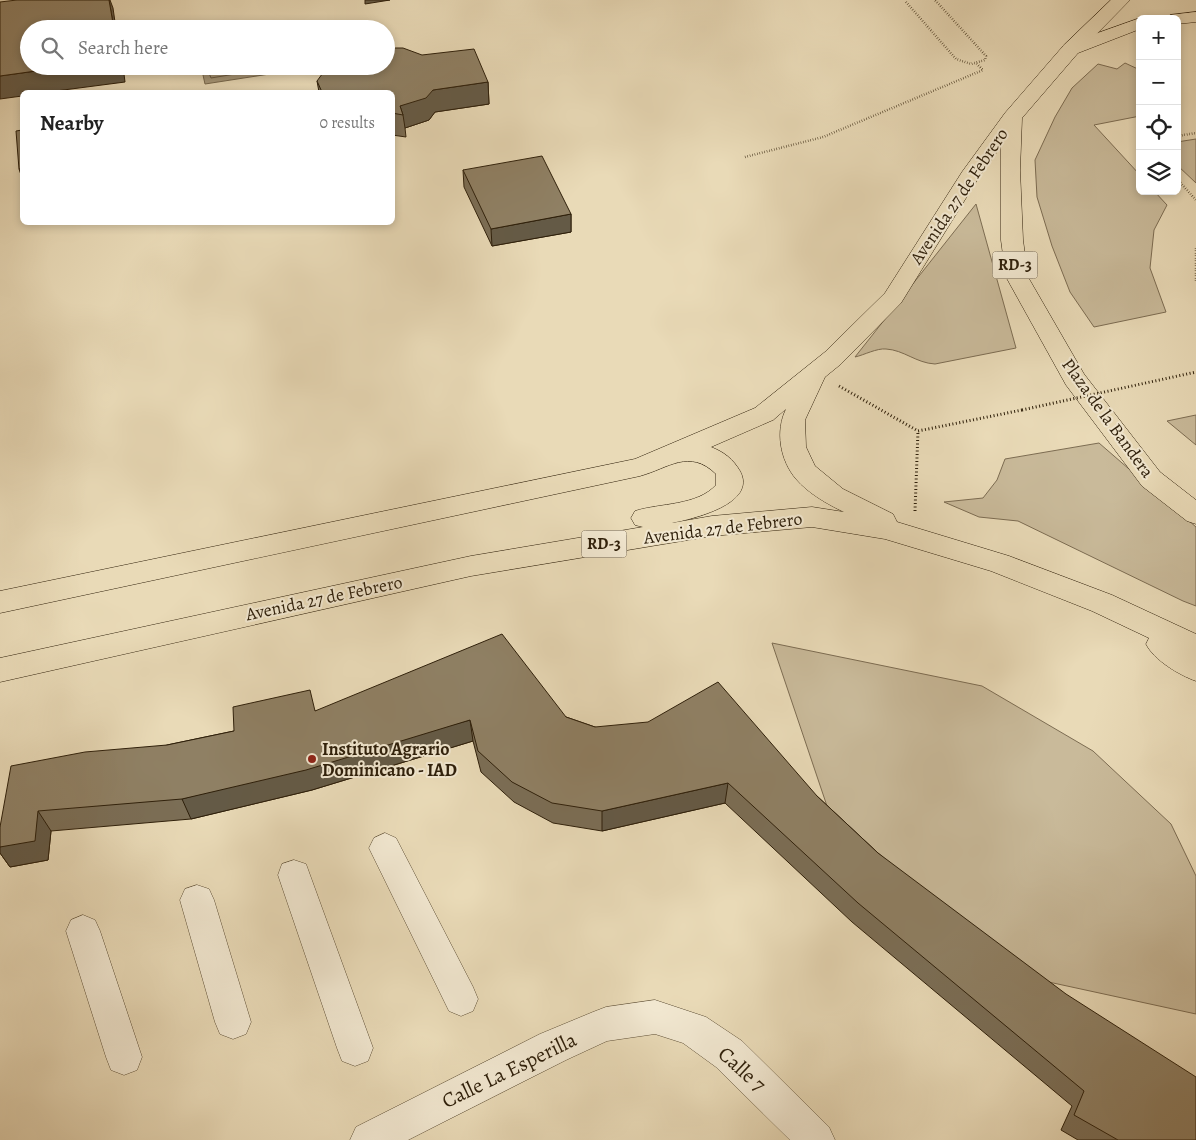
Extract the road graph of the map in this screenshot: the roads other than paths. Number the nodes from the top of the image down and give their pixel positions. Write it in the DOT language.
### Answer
graph roads {
  1 [pos="1121,0"];
  2 [pos="1196,16"];
  3 [pos="1181,18"];
  4 [pos="1136,25"];
  5 [pos="1071,49"];
  6 [pos="1012,117"];
  7 [pos="816,372"];
  8 [pos="678,451"];
  9 [pos="1196,514"];
  10 [pos="914,538"];
  11 [pos="532,554"];
  12 [pos="0,602"];
  13 [pos="1102,603"];
  14 [pos="1196,647"];
  15 [pos="1196,669"];
  16 [pos="0,670"];
  17 [pos="385,848"];
  18 [pos="294,875"];
  19 [pos="197,900"];
  20 [pos="83,931"];
  21 [pos="461,999"];
  22 [pos="655,1017"];
  23 [pos="233,1022"];
  24 [pos="355,1048"];
  25 [pos="124,1057"];
  26 [pos="368,1140"];
  27 [pos="816,1140"];
  1 -- 5 [label="main road"];
  2 -- 3 [label="main road"];
  4 -- 5 [label="main road"];
  5 -- 6 [label="main road"];
  6 -- 7 [label="main road, Avenida 27 de Febrero"];
  6 -- 9 [label="main road, Plaza de la Bandera / RD-3"];
  7 -- 8 [label="main road, Avenida 27 de Febrero"];
  7 -- 10 [label="main road"];
  8 -- 11 [label="main road"];
  8 -- 12 [label="main road, Avenida 27 de Febrero"];
  10 -- 11 [label="main road, Avenida 27 de Febrero / RD-3"];
  10 -- 13 [label="main road, Avenida 27 de Febrero / RD-3"];
  11 -- 16 [label="main road, Avenida 27 de Febrero / RD-3"];
  13 -- 14 [label="main road, Avenida 27 de Febrero / RD-3"];
  13 -- 15 [label="main road"];
  17 -- 21 [label="street"];
  18 -- 24 [label="street"];
  19 -- 23 [label="street"];
  20 -- 25 [label="street"];
  22 -- 26 [label="street, Calle La Esperilla"];
  22 -- 27 [label="street, Calle 7"];
}
